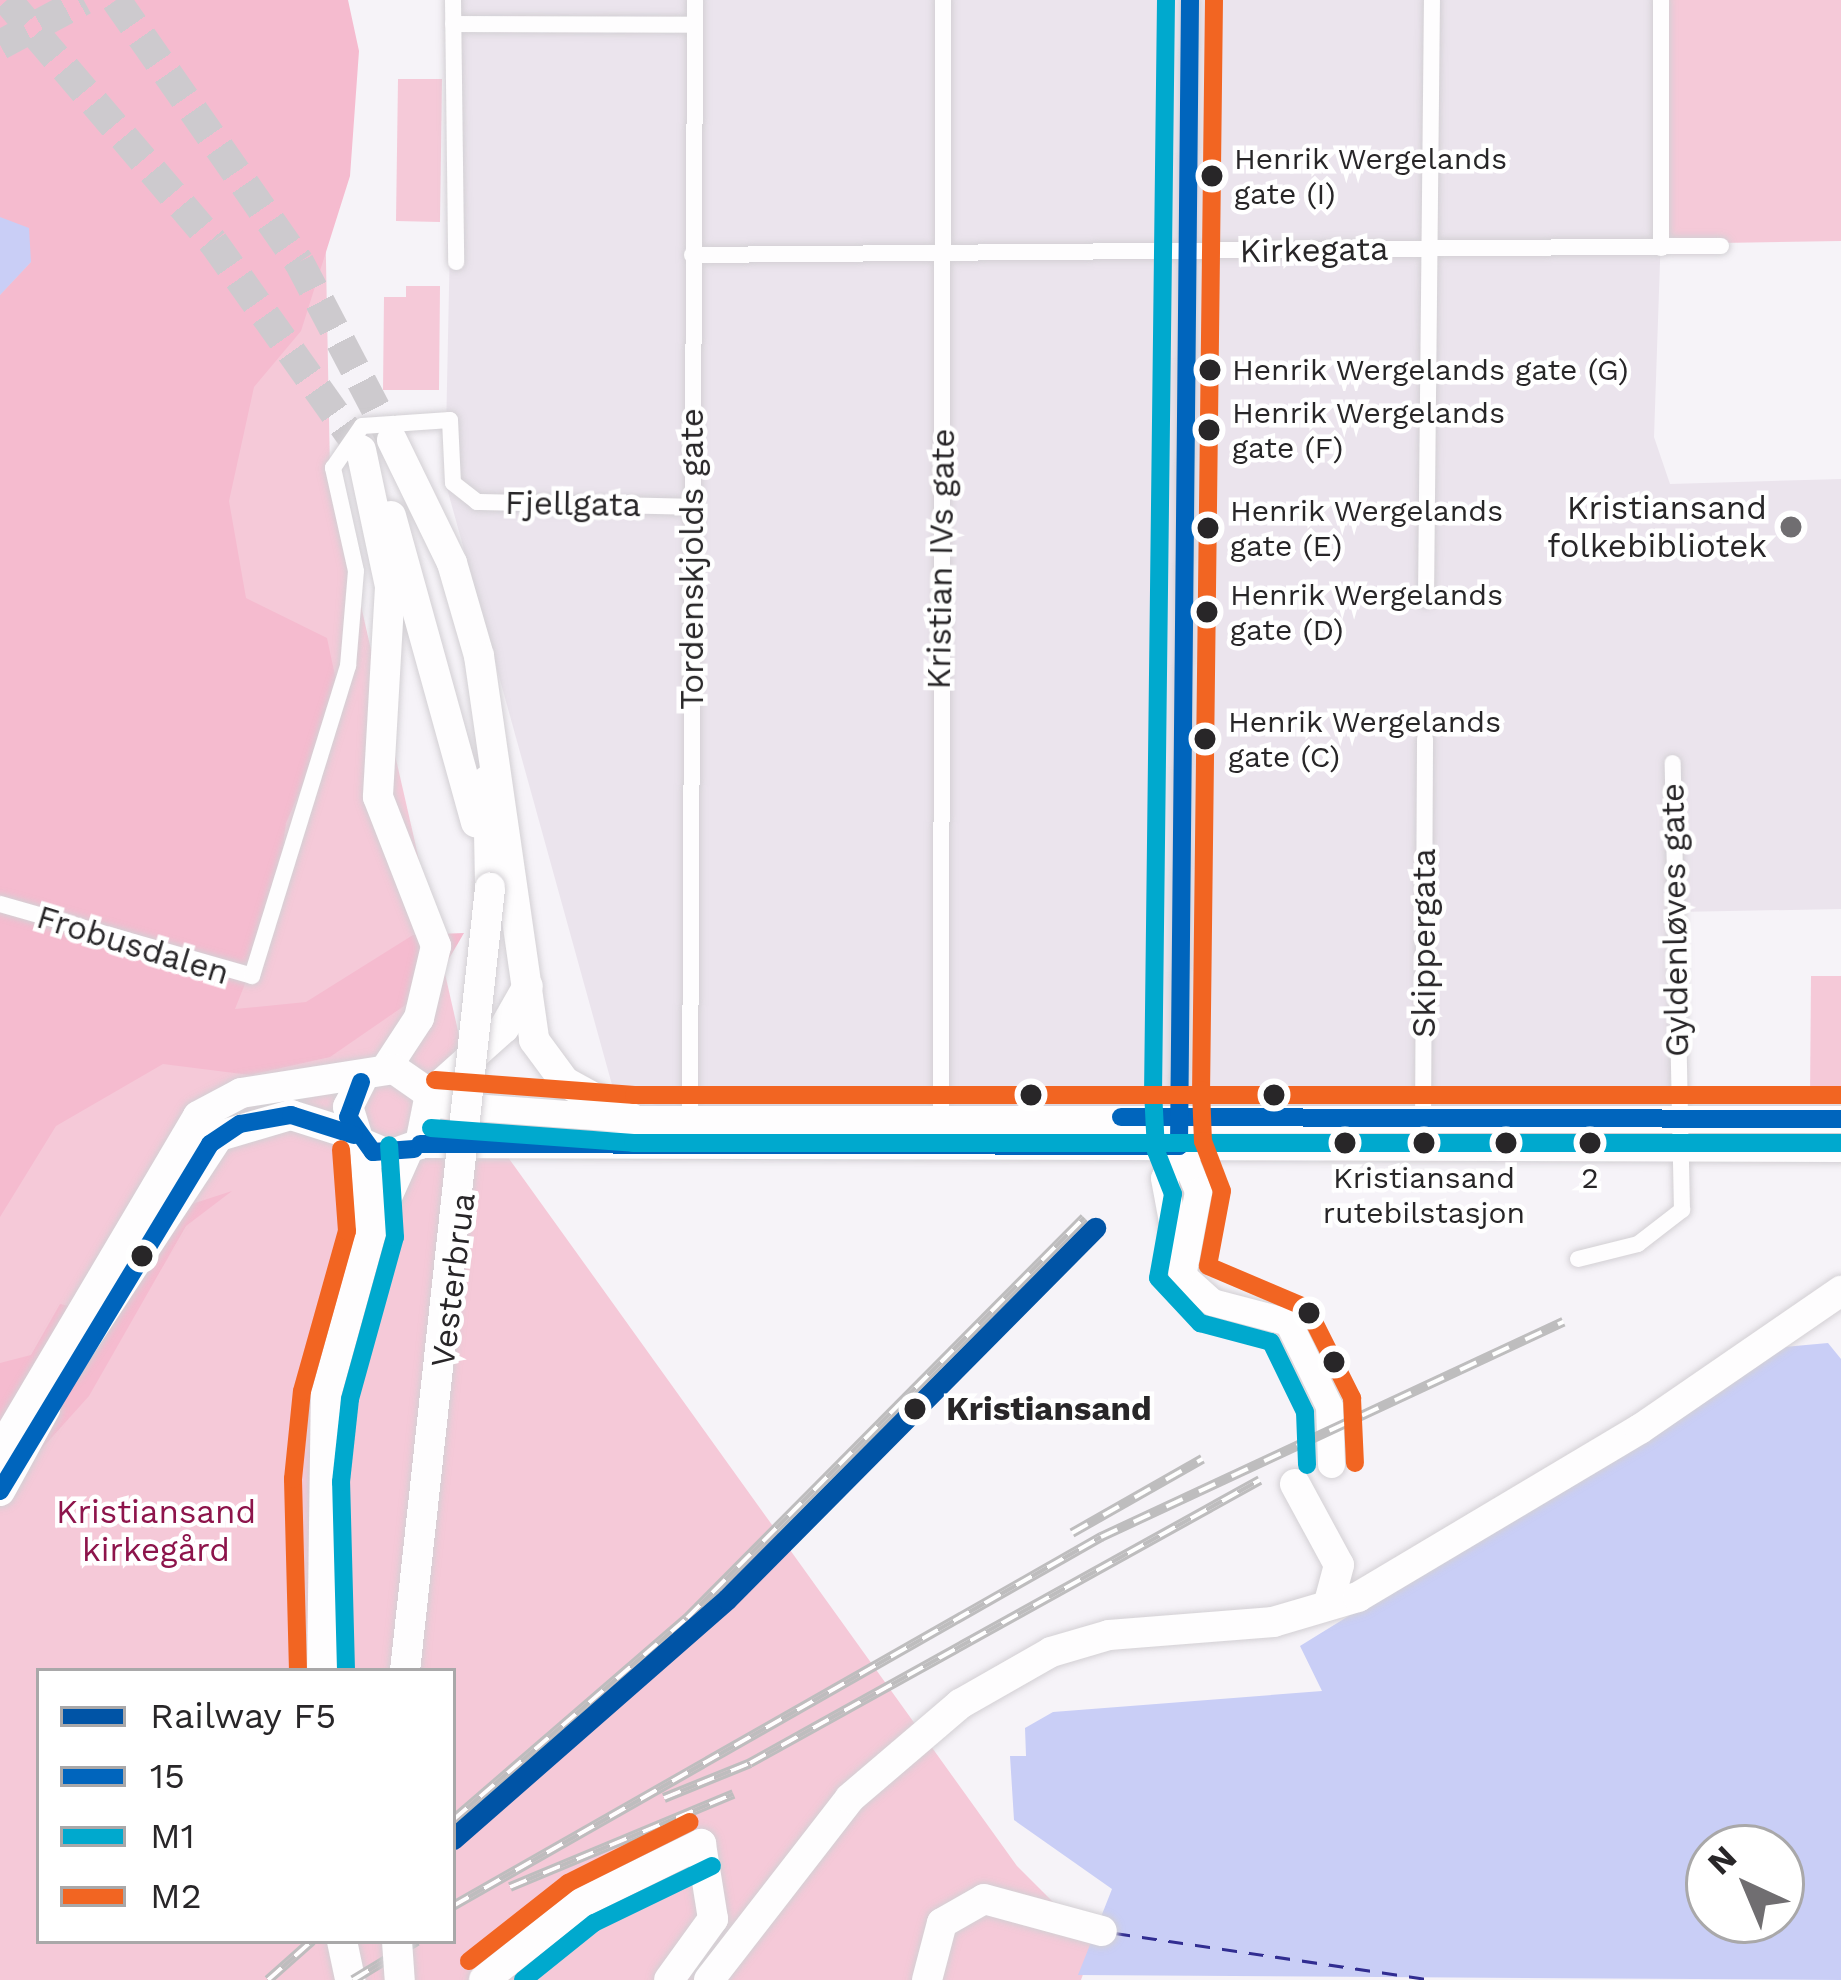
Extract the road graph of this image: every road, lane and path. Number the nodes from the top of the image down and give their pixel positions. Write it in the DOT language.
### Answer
graph roads {
  1 [pos="453,0"];
  2 [pos="695,0"];
  3 [pos="944,0"];
  4 [pos="1190,0"];
  5 [pos="1432,0"];
  6 [pos="1661,0"];
  7 [pos="453,24"];
  8 [pos="695,25"];
  9 [pos="1721,246"];
  10 [pos="1661,248"];
  11 [pos="1432,249"];
  12 [pos="945,252"];
  13 [pos="1187,252"];
  14 [pos="692,255"];
  15 [pos="456,262"];
  16 [pos="692,507"];
  17 [pos="1426,599"];
  18 [pos="1425,739"];
  19 [pos="1673,763"];
  20 [pos="490,888"];
  21 [pos="0,904"];
  22 [pos="260,963"];
  23 [pos="528,986"];
  24 [pos="373,1076"];
  25 [pos="431,1099"];
  26 [pos="941,1118"];
  27 [pos="633,1119"];
  28 [pos="691,1119"];
  29 [pos="1841,1119"];
  30 [pos="1179,1133"];
  31 [pos="1422,1135"];
  32 [pos="1681,1135"];
  33 [pos="360,1141"];
  34 [pos="414,1148"];
  35 [pos="1841,1148"];
  36 [pos="370,1233"];
  37 [pos="1578,1259"];
  38 [pos="1841,1291"];
  39 [pos="0,1450"];
  40 [pos="1331,1464"];
  41 [pos="1295,1484"];
  42 [pos="0,1491"];
  43 [pos="1329,1603"];
  44 [pos="322,1668"];
  45 [pos="405,1668"];
  46 [pos="1102,1930"];
  47 [pos="343,1944"];
  48 [pos="398,1944"];
  49 [pos="350,1980"];
  50 [pos="400,1980"];
  51 [pos="484,1980"];
  52 [pos="669,1980"];
  53 [pos="709,1980"];
  54 [pos="927,1980"];
  1 -- 7 [label="street"];
  2 -- 8 [label="street, Tordenskjolds gate"];
  3 -- 12 [label="street, Kristian IVs gate"];
  4 -- 13 [label="street"];
  5 -- 11 [label="street"];
  6 -- 10 [label="street"];
  7 -- 8 [label="street"];
  7 -- 15 [label="street"];
  8 -- 14 [label="street, Tordenskjolds gate"];
  9 -- 10 [label="street, Kirkegata"];
  10 -- 11 [label="street, Kirkegata"];
  11 -- 13 [label="street, Kirkegata"];
  11 -- 17 [label="street"];
  12 -- 13 [label="street, Kirkegata"];
  12 -- 14 [label="street, Kirkegata"];
  12 -- 26 [label="street, Kristian IVs gate"];
  13 -- 30 [label="street"];
  14 -- 16 [label="street, Tordenskjolds gate"];
  16 -- 22 [label="street, Fjellgata"];
  16 -- 28 [label="street, Tordenskjolds gate"];
  18 -- 31 [label="street, Skippergata"];
  19 -- 32 [label="street, Gyldenløves gate"];
  20 -- 23 [label="highway"];
  20 -- 24 [label="highway"];
  20 -- 45 [label="highway, Vesterbrua, bridge"];
  21 -- 22 [label="street, Frobusdalen"];
  23 -- 25 [label="highway"];
  23 -- 27 [label="highway"];
  24 -- 25 [label="highway"];
  24 -- 33 [label="highway"];
  24 -- 39 [label="highway"];
  25 -- 27 [label="main road"];
  25 -- 34 [label="highway"];
  26 -- 28 [label="main road"];
  26 -- 30 [label="main road"];
  27 -- 28 [label="main road"];
  29 -- 32 [label="main road"];
  30 -- 31 [label="main road"];
  30 -- 34 [label="main road"];
  30 -- 40 [label="main road"];
  31 -- 32 [label="main road"];
  32 -- 35 [label="main road"];
  32 -- 37 [label="street, Gyldenløves gate"];
  33 -- 34 [label="highway"];
  33 -- 36 [label="highway"];
  33 -- 42 [label="highway"];
  34 -- 36 [label="highway"];
  36 -- 44 [label="highway"];
  38 -- 43 [label="highway"];
  41 -- 43 [label="highway"];
  43 -- 53 [label="highway"];
  46 -- 54 [label="highway"];
  47 -- 49 [label="highway"];
  48 -- 50 [label="highway, bridge"];
  51 -- 52 [label="highway"];
}
